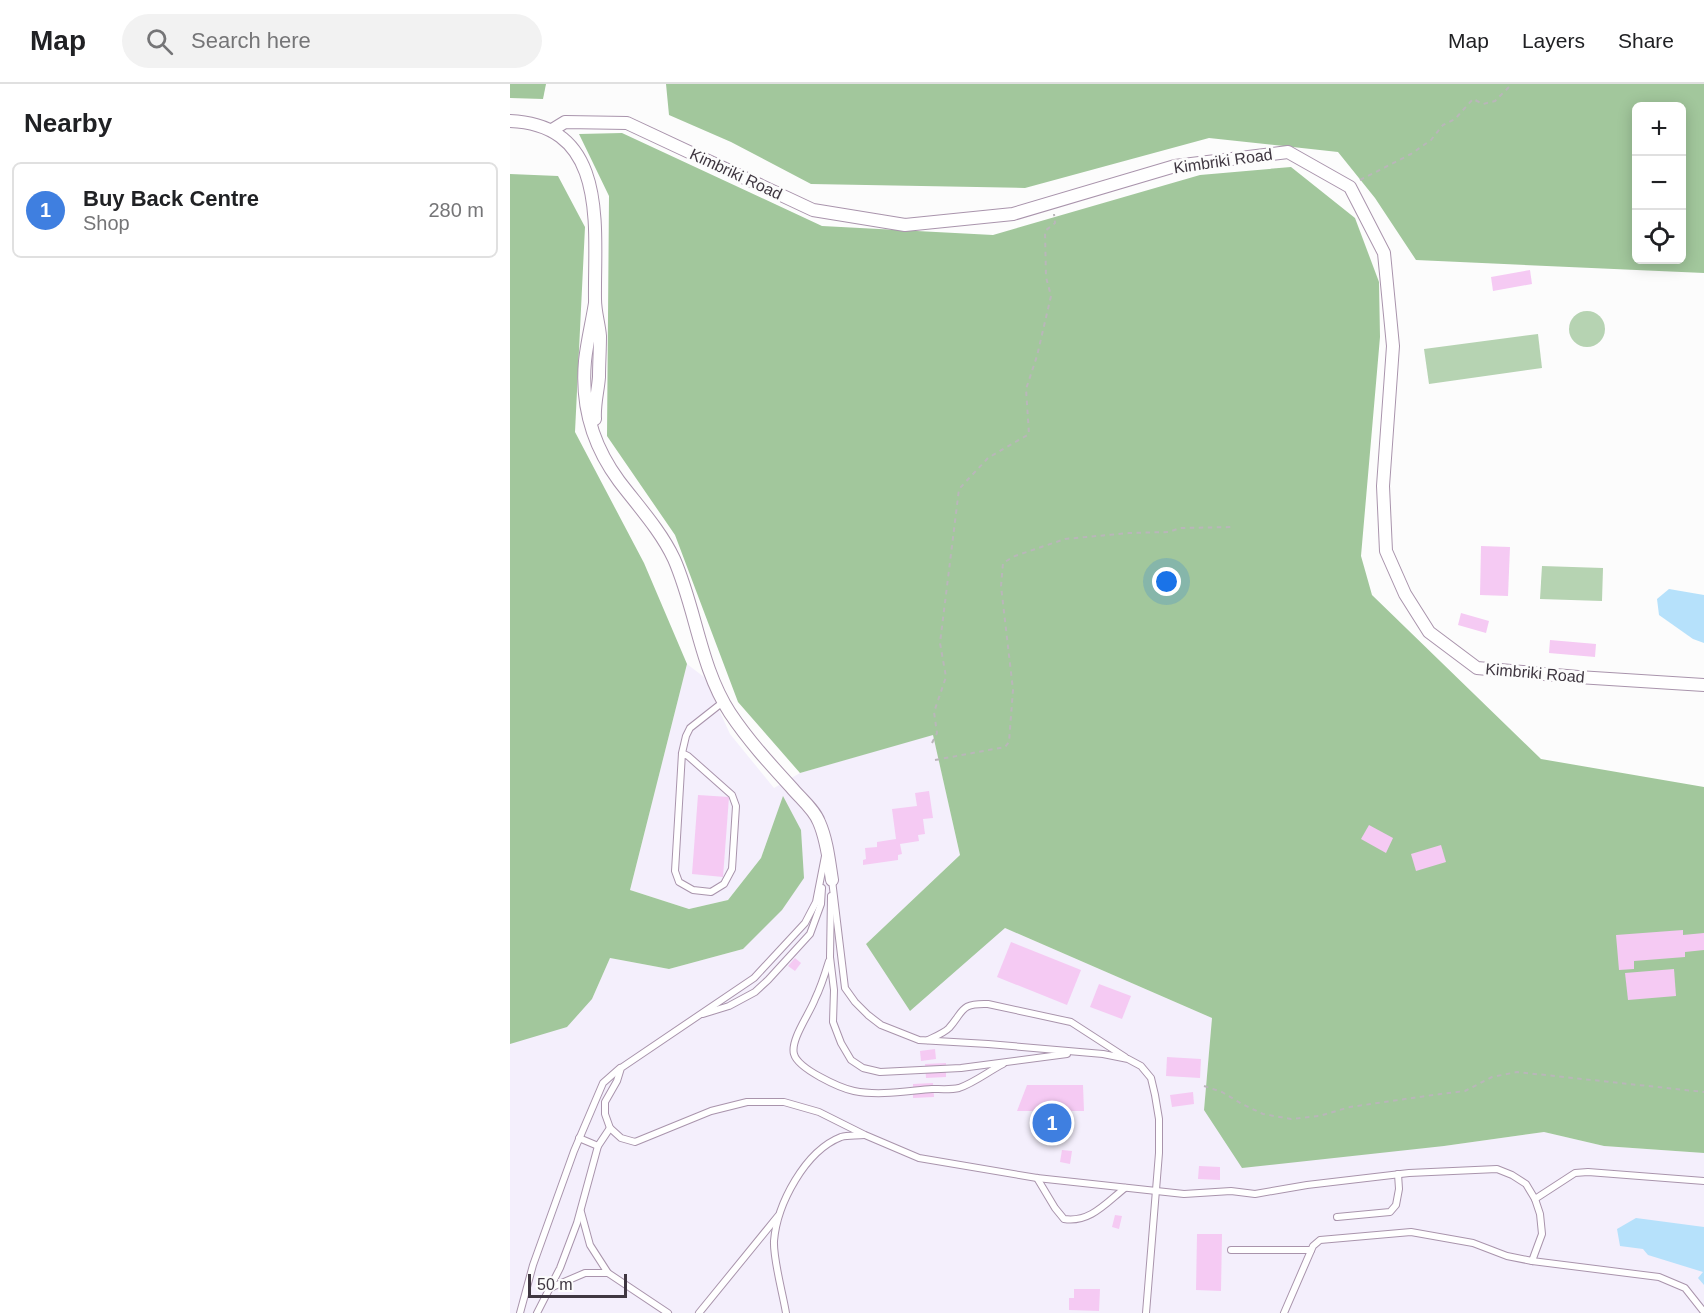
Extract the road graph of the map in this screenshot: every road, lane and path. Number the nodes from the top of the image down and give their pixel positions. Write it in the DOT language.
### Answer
graph roads {
  1 [pos="1512,84"];
  2 [pos="510,121"];
  3 [pos="552,130"];
  4 [pos="1350,187"];
  5 [pos="1052,202"];
  6 [pos="1233,527"];
  7 [pos="1704,685"];
  8 [pos="724,701"];
  9 [pos="932,743"];
  10 [pos="682,753"];
  11 [pos="935,760"];
  12 [pos="826,847"];
  13 [pos="823,870"];
  14 [pos="832,880"];
  15 [pos="830,957"];
  16 [pos="697,1016"];
  17 [pos="927,1041"];
  18 [pos="1082,1052"];
  19 [pos="1128,1059"];
  20 [pos="1007,1061"];
  21 [pos="621,1068"];
  22 [pos="1204,1086"];
  23 [pos="1704,1092"];
  24 [pos="610,1128"];
  25 [pos="864,1135"];
  26 [pos="579,1138"];
  27 [pos="598,1146"];
  28 [pos="1398,1174"];
  29 [pos="1037,1178"];
  30 [pos="1704,1181"];
  31 [pos="1126,1187"];
  32 [pos="1156,1190"];
  33 [pos="1535,1199"];
  34 [pos="581,1210"];
  35 [pos="778,1216"];
  36 [pos="1337,1217"];
  37 [pos="1231,1250"];
  38 [pos="1311,1250"];
  39 [pos="1532,1261"];
  40 [pos="608,1274"];
  41 [pos="550,1288"];
  42 [pos="1704,1311"];
  43 [pos="520,1313"];
  44 [pos="537,1313"];
  45 [pos="668,1313"];
  46 [pos="699,1313"];
  47 [pos="786,1313"];
  48 [pos="1146,1313"];
  49 [pos="1284,1313"];
  1 -- 4 [label="path"];
  2 -- 3 [label="street, Kimbriki Road"];
  3 -- 5 [label="street, Kimbriki Road"];
  3 -- 8 [label="street"];
  4 -- 5 [label="street, Kimbriki Road"];
  4 -- 7 [label="street, Kimbriki Road"];
  5 -- 9 [label="path"];
  6 -- 11 [label="path"];
  8 -- 10 [label="lane"];
  8 -- 12 [label="street"];
  10 -- 10 [label="lane"];
  12 -- 13 [label="lane"];
  12 -- 14 [label="street"];
  13 -- 16 [label="lane"];
  13 -- 16 [label="lane"];
  14 -- 15 [label="lane"];
  14 -- 17 [label="lane"];
  15 -- 20 [label="lane"];
  15 -- 20 [label="lane"];
  16 -- 21 [label="lane"];
  17 -- 18 [label="lane"];
  17 -- 19 [label="lane"];
  18 -- 19 [label="lane"];
  18 -- 20 [label="lane"];
  19 -- 32 [label="lane"];
  21 -- 24 [label="lane"];
  21 -- 26 [label="lane"];
  22 -- 23 [label="path"];
  24 -- 25 [label="lane"];
  24 -- 27 [label="lane"];
  25 -- 29 [label="lane"];
  25 -- 35 [label="lane"];
  26 -- 27 [label="lane"];
  26 -- 43 [label="lane"];
  27 -- 34 [label="lane"];
  28 -- 32 [label="lane"];
  28 -- 33 [label="lane"];
  28 -- 36 [label="lane"];
  29 -- 31 [label="lane"];
  29 -- 31 [label="lane"];
  30 -- 33 [label="lane"];
  31 -- 32 [label="lane"];
  32 -- 48 [label="lane"];
  33 -- 39 [label="lane"];
  34 -- 40 [label="lane"];
  34 -- 41 [label="lane"];
  35 -- 46 [label="lane"];
  35 -- 47 [label="lane"];
  37 -- 38 [label="lane"];
  38 -- 39 [label="lane"];
  38 -- 49 [label="lane"];
  39 -- 42 [label="lane"];
  40 -- 41 [label="lane"];
  40 -- 45 [label="lane"];
  41 -- 44 [label="lane"];
}
